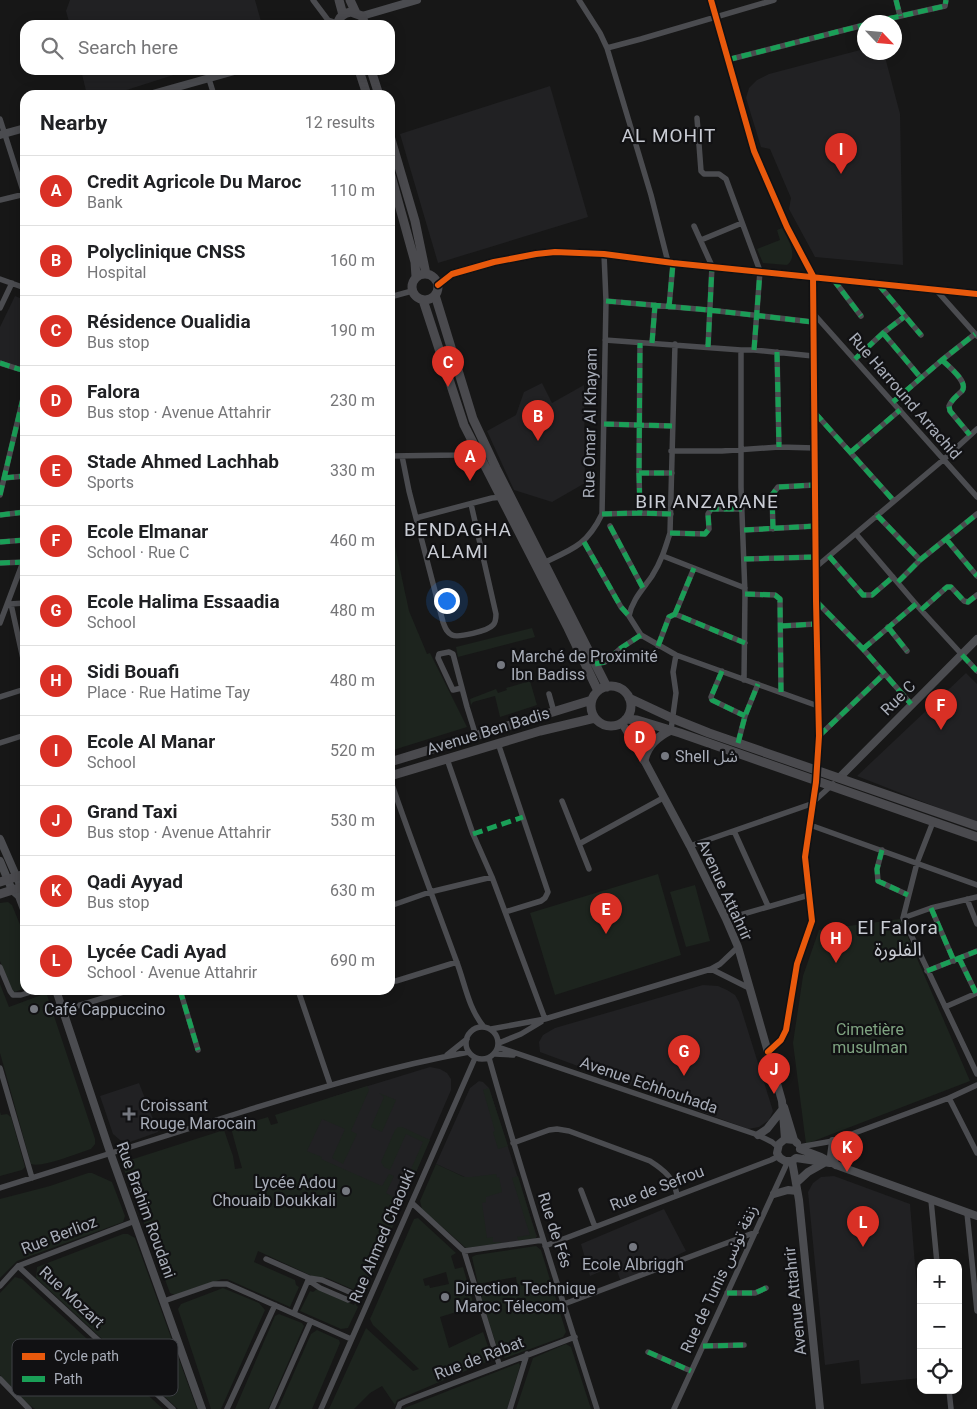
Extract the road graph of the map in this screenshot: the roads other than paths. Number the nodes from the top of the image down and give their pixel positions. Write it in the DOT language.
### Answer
graph roads {
  1 [pos="313,0"];
  2 [pos="339,0"];
  3 [pos="350,0"];
  4 [pos="417,0"];
  5 [pos="579,0"];
  6 [pos="711,0"];
  7 [pos="774,0"];
  8 [pos="896,0"];
  9 [pos="946,0"];
  10 [pos="343,15"];
  11 [pos="900,15"];
  12 [pos="902,16"];
  13 [pos="716,17"];
  14 [pos="361,18"];
  15 [pos="328,20"];
  16 [pos="340,20"];
  17 [pos="857,27"];
  18 [pos="607,48"];
  19 [pos="727,60"];
  20 [pos="222,75"];
  21 [pos="361,75"];
  22 [pos="373,75"];
  23 [pos="209,79"];
  24 [pos="168,90"];
  25 [pos="212,90"];
  26 [pos="365,90"];
  27 [pos="377,90"];
  28 [pos="697,118"];
  29 [pos="0,119"];
  30 [pos="20,129"];
  31 [pos="2,134"];
  32 [pos="395,153"];
  33 [pos="20,182"];
  34 [pos="395,190"];
  35 [pos="20,196"];
  36 [pos="0,200"];
  37 [pos="742,223"];
  38 [pos="694,226"];
  39 [pos="701,240"];
  40 [pos="604,254"];
  41 [pos="670,262"];
  42 [pos="712,266"];
  43 [pos="760,271"];
  44 [pos="426,274"];
  45 [pos="812,276"];
  46 [pos="416,277"];
  47 [pos="0,279"];
  48 [pos="833,279"];
  49 [pos="12,283"];
  50 [pos="878,284"];
  51 [pos="438,285"];
  52 [pos="20,286"];
  53 [pos="412,291"];
  54 [pos="937,291"];
  55 [pos="977,294"];
  56 [pos="435,295"];
  57 [pos="395,296"];
  58 [pos="423,300"];
  59 [pos="606,301"];
  60 [pos="655,305"];
  61 [pos="669,307"];
  62 [pos="0,308"];
  63 [pos="709,310"];
  64 [pos="813,312"];
  65 [pos="757,315"];
  66 [pos="861,316"];
  67 [pos="904,317"];
  68 [pos="813,322"];
  69 [pos="883,333"];
  70 [pos="921,335"];
  71 [pos="976,335"];
  72 [pos="605,340"];
  73 [pos="640,343"];
  74 [pos="652,343"];
  75 [pos="675,344"];
  76 [pos="708,347"];
  77 [pos="740,350"];
  78 [pos="754,350"];
  79 [pos="777,352"];
  80 [pos="812,356"];
  81 [pos="855,359"];
  82 [pos="942,360"];
  83 [pos="0,363"];
  84 [pos="20,369"];
  85 [pos="921,378"];
  86 [pos="893,402"];
  87 [pos="900,410"];
  88 [pos="20,411"];
  89 [pos="815,413"];
  90 [pos="604,424"];
  91 [pos="639,425"];
  92 [pos="672,426"];
  93 [pos="977,429"];
  94 [pos="970,435"];
  95 [pos="779,447"];
  96 [pos="815,448"];
  97 [pos="671,450"];
  98 [pos="742,450"];
  99 [pos="483,451"];
  100 [pos="851,452"];
  101 [pos="395,456"];
  102 [pos="402,456"];
  103 [pos="943,460"];
  104 [pos="639,473"];
  105 [pos="672,473"];
  106 [pos="20,476"];
  107 [pos="4,478"];
  108 [pos="815,485"];
  109 [pos="0,495"];
  110 [pos="500,497"];
  111 [pos="977,497"];
  112 [pos="512,498"];
  113 [pos="894,501"];
  114 [pos="471,504"];
  115 [pos="742,509"];
  116 [pos="640,512"];
  117 [pos="20,513"];
  118 [pos="602,514"];
  119 [pos="670,514"];
  120 [pos="977,514"];
  121 [pos="0,515"];
  122 [pos="877,515"];
  123 [pos="416,518"];
  124 [pos="610,526"];
  125 [pos="816,526"];
  126 [pos="773,529"];
  127 [pos="744,530"];
  128 [pos="670,533"];
  129 [pos="856,534"];
  130 [pos="946,539"];
  131 [pos="20,540"];
  132 [pos="0,542"];
  133 [pos="584,542"];
  134 [pos="663,556"];
  135 [pos="830,556"];
  136 [pos="816,557"];
  137 [pos="744,559"];
  138 [pos="920,560"];
  139 [pos="20,562"];
  140 [pos="0,563"];
  141 [pos="540,564"];
  142 [pos="816,567"];
  143 [pos="694,568"];
  144 [pos="20,573"];
  145 [pos="977,576"];
  146 [pos="896,580"];
  147 [pos="643,588"];
  148 [pos="745,591"];
  149 [pos="977,595"];
  150 [pos="816,601"];
  151 [pos="20,603"];
  152 [pos="9,604"];
  153 [pos="916,604"];
  154 [pos="921,610"];
  155 [pos="675,614"];
  156 [pos="629,616"];
  157 [pos="0,623"];
  158 [pos="816,624"];
  159 [pos="781,626"];
  160 [pos="888,628"];
  161 [pos="641,635"];
  162 [pos="977,639"];
  163 [pos="745,643"];
  164 [pos="658,646"];
  165 [pos="20,648"];
  166 [pos="863,649"];
  167 [pos="907,651"];
  168 [pos="676,655"];
  169 [pos="962,655"];
  170 [pos="595,664"];
  171 [pos="977,671"];
  172 [pos="722,672"];
  173 [pos="884,674"];
  174 [pos="744,680"];
  175 [pos="758,684"];
  176 [pos="607,687"];
  177 [pos="462,688"];
  178 [pos="20,691"];
  179 [pos="598,691"];
  180 [pos="781,692"];
  181 [pos="549,694"];
  182 [pos="0,697"];
  183 [pos="629,698"];
  184 [pos="592,700"];
  185 [pos="911,704"];
  186 [pos="818,706"];
  187 [pos="554,712"];
  188 [pos="745,716"];
  189 [pos="537,717"];
  190 [pos="595,718"];
  191 [pos="674,719"];
  192 [pos="624,721"];
  193 [pos="540,730"];
  194 [pos="671,730"];
  195 [pos="476,736"];
  196 [pos="819,736"];
  197 [pos="20,737"];
  198 [pos="0,743"];
  199 [pos="498,743"];
  200 [pos="738,743"];
  201 [pos="447,759"];
  202 [pos="395,760"];
  203 [pos="644,760"];
  204 [pos="817,771"];
  205 [pos="395,776"];
  206 [pos="839,778"];
  207 [pos="816,782"];
  208 [pos="831,786"];
  209 [pos="395,792"];
  210 [pos="663,798"];
  211 [pos="562,802"];
  212 [pos="812,804"];
  213 [pos="932,822"];
  214 [pos="810,825"];
  215 [pos="977,826"];
  216 [pos="734,831"];
  217 [pos="977,837"];
  218 [pos="0,839"];
  219 [pos="579,844"];
  220 [pos="690,846"];
  221 [pos="882,850"];
  222 [pos="0,861"];
  223 [pos="918,863"];
  224 [pos="589,869"];
  225 [pos="20,873"];
  226 [pos="20,875"];
  227 [pos="492,877"];
  228 [pos="4,881"];
  229 [pos="977,885"];
  230 [pos="19,890"];
  231 [pos="430,892"];
  232 [pos="0,894"];
  233 [pos="809,895"];
  234 [pos="908,895"];
  235 [pos="977,897"];
  236 [pos="967,899"];
  237 [pos="395,904"];
  238 [pos="768,906"];
  239 [pos="931,908"];
  240 [pos="505,912"];
  241 [pos="903,918"];
  242 [pos="726,919"];
  243 [pos="977,924"];
  244 [pos="738,947"];
  245 [pos="977,951"];
  246 [pos="957,960"];
  247 [pos="457,962"];
  248 [pos="0,967"];
  249 [pos="711,969"];
  250 [pos="928,971"];
  251 [pos="395,981"];
  252 [pos="750,988"];
  253 [pos="976,993"];
  254 [pos="20,995"];
  255 [pos="58,995"];
  256 [pos="114,995"];
  257 [pos="182,995"];
  258 [pos="300,995"];
  259 [pos="945,1007"];
  260 [pos="64,1010"];
  261 [pos="474,1014"];
  262 [pos="545,1019"];
  263 [pos="484,1027"];
  264 [pos="491,1029"];
  265 [pos="473,1030"];
  266 [pos="466,1039"];
  267 [pos="498,1045"];
  268 [pos="198,1050"];
  269 [pos="469,1052"];
  270 [pos="768,1052"];
  271 [pos="495,1054"];
  272 [pos="518,1055"];
  273 [pos="445,1056"];
  274 [pos="475,1058"];
  275 [pos="489,1058"];
  276 [pos="482,1060"];
  277 [pos="0,1068"];
  278 [pos="468,1074"];
  279 [pos="977,1074"];
  280 [pos="330,1084"];
  281 [pos="977,1085"];
  282 [pos="949,1098"];
  283 [pos="782,1101"];
  284 [pos="782,1110"];
  285 [pos="758,1135"];
  286 [pos="833,1141"];
  287 [pos="513,1143"];
  288 [pos="786,1145"];
  289 [pos="110,1152"];
  290 [pos="977,1153"];
  291 [pos="792,1160"];
  292 [pos="830,1164"];
  293 [pos="32,1178"];
  294 [pos="796,1187"];
  295 [pos="0,1188"];
  296 [pos="581,1190"];
  297 [pos="774,1194"];
  298 [pos="677,1195"];
  299 [pos="930,1200"];
  300 [pos="412,1203"];
  301 [pos="967,1212"];
  302 [pos="977,1216"];
  303 [pos="135,1221"];
  304 [pos="595,1227"];
  305 [pos="756,1232"];
  306 [pos="544,1243"];
  307 [pos="464,1251"];
  308 [pos="266,1259"];
  309 [pos="937,1259"];
  310 [pos="18,1266"];
  311 [pos="309,1279"];
  312 [pos="0,1286"];
  313 [pos="766,1288"];
  314 [pos="728,1293"];
  315 [pos="164,1301"];
  316 [pos="275,1304"];
  317 [pos="564,1304"];
  318 [pos="977,1311"];
  319 [pos="294,1312"];
  320 [pos="311,1321"];
  321 [pos="575,1336"];
  322 [pos="97,1339"];
  323 [pos="177,1339"];
  324 [pos="351,1339"];
  325 [pos="178,1341"];
  326 [pos="744,1345"];
  327 [pos="703,1346"];
  328 [pos="648,1352"];
  329 [pos="527,1354"];
  330 [pos="500,1364"];
  331 [pos="691,1371"];
  332 [pos="0,1379"];
  333 [pos="12,1391"];
  334 [pos="950,1394"];
  335 [pos="16,1396"];
  336 [pos="159,1396"];
  337 [pos="29,1409"];
  338 [pos="173,1409"];
  339 [pos="202,1409"];
  340 [pos="228,1409"];
  341 [pos="272,1409"];
  342 [pos="320,1409"];
  343 [pos="398,1409"];
  344 [pos="510,1409"];
  345 [pos="597,1409"];
  346 [pos="674,1409"];
  347 [pos="820,1409"];
  348 [pos="951,1409"];
  1 -- 15 [label="street"];
  2 -- 10 [label="main road"];
  3 -- 14 [label="main road"];
  4 -- 14 [label="street"];
  5 -- 18 [label="street"];
  6 -- 13 [label="street"];
  7 -- 13 [label="street"];
  8 -- 11 [label="street"];
  9 -- 12 [label="street"];
  10 -- 14 [label="main road"];
  10 -- 16 [label="main road"];
  13 -- 18 [label="street"];
  13 -- 19 [label="street"];
  17 -- 19 [label="street"];
  18 -- 41 [label="street"];
  19 -- 45 [label="street"];
  20 -- 23 [label="street"];
  21 -- 26 [label="main road"];
  22 -- 27 [label="main road"];
  23 -- 24 [label="street"];
  23 -- 25 [label="street"];
  28 -- 37 [label="street"];
  29 -- 31 [label="street"];
  30 -- 31 [label="street"];
  31 -- 33 [label="street"];
  32 -- 44 [label="main road"];
  34 -- 46 [label="main road"];
  35 -- 36 [label="street"];
  37 -- 39 [label="street"];
  37 -- 43 [label="street"];
  38 -- 39 [label="street"];
  39 -- 42 [label="street"];
  40 -- 41 [label="street"];
  40 -- 51 [label="street"];
  40 -- 59 [label="street, Rue Omar Al Khayam"];
  41 -- 42 [label="street"];
  41 -- 61 [label="street"];
  42 -- 43 [label="street"];
  42 -- 63 [label="street"];
  43 -- 45 [label="street"];
  43 -- 65 [label="street"];
  44 -- 46 [label="main road"];
  44 -- 51 [label="main road"];
  45 -- 48 [label="street"];
  45 -- 64 [label="street"];
  46 -- 53 [label="main road"];
  47 -- 49 [label="street"];
  48 -- 50 [label="street"];
  48 -- 66 [label="street"];
  49 -- 52 [label="street"];
  49 -- 62 [label="street"];
  50 -- 54 [label="street"];
  50 -- 67 [label="street"];
  51 -- 56 [label="main road"];
  53 -- 57 [label="street"];
  53 -- 58 [label="main road"];
  54 -- 55 [label="street"];
  54 -- 71 [label="street"];
  56 -- 58 [label="main road"];
  56 -- 99 [label="main road"];
  58 -- 99 [label="main road"];
  59 -- 60 [label="street"];
  59 -- 72 [label="street, Rue Omar Al Khayam"];
  60 -- 61 [label="street"];
  60 -- 74 [label="street"];
  61 -- 63 [label="street"];
  63 -- 65 [label="street"];
  63 -- 76 [label="street"];
  64 -- 68 [label="street"];
  64 -- 81 [label="street, Rue Harround Arrachid"];
  65 -- 68 [label="street"];
  65 -- 78 [label="street"];
  67 -- 69 [label="street"];
  67 -- 70 [label="street"];
  68 -- 80 [label="street"];
  69 -- 81 [label="street"];
  69 -- 85 [label="street"];
  71 -- 82 [label="street"];
  72 -- 73 [label="street"];
  72 -- 90 [label="street, Rue Omar Al Khayam"];
  73 -- 74 [label="street"];
  73 -- 91 [label="street"];
  74 -- 75 [label="street"];
  75 -- 76 [label="street"];
  75 -- 92 [label="street"];
  76 -- 77 [label="street"];
  77 -- 78 [label="street"];
  77 -- 98 [label="street"];
  78 -- 79 [label="street"];
  79 -- 80 [label="street"];
  79 -- 95 [label="street"];
  80 -- 89 [label="street"];
  81 -- 86 [label="street, Rue Harround Arrachid"];
  82 -- 85 [label="street"];
  82 -- 94 [label="street"];
  83 -- 84 [label="street"];
  85 -- 86 [label="street"];
  86 -- 87 [label="street, Rue Harround Arrachid"];
  87 -- 100 [label="street"];
  87 -- 103 [label="street, Rue Harround Arrachid"];
  88 -- 107 [label="street"];
  89 -- 96 [label="street"];
  89 -- 100 [label="street"];
  90 -- 91 [label="street"];
  90 -- 118 [label="street, Rue Omar Al Khayam"];
  91 -- 92 [label="street"];
  91 -- 104 [label="street"];
  92 -- 97 [label="street"];
  93 -- 94 [label="street"];
  94 -- 103 [label="street"];
  95 -- 96 [label="street"];
  95 -- 98 [label="street"];
  96 -- 108 [label="street"];
  97 -- 98 [label="street"];
  97 -- 105 [label="street"];
  98 -- 115 [label="street"];
  99 -- 102 [label="street"];
  99 -- 110 [label="main road"];
  99 -- 112 [label="main road"];
  100 -- 113 [label="street"];
  101 -- 102 [label="street"];
  102 -- 123 [label="street"];
  103 -- 111 [label="street, Rue Harround Arrachid"];
  103 -- 113 [label="street"];
  104 -- 105 [label="street"];
  104 -- 116 [label="street"];
  105 -- 119 [label="street"];
  106 -- 107 [label="street"];
  107 -- 109 [label="street"];
  108 -- 125 [label="street"];
  108 -- 126 [label="street"];
  110 -- 112 [label="street"];
  110 -- 114 [label="street"];
  110 -- 141 [label="main road"];
  112 -- 141 [label="main road"];
  113 -- 122 [label="street"];
  114 -- 123 [label="street"];
  114 -- 123 [label="street"];
  115 -- 127 [label="street"];
  115 -- 128 [label="street"];
  116 -- 118 [label="street"];
  116 -- 119 [label="street"];
  117 -- 121 [label="street"];
  118 -- 133 [label="street, Rue Omar Al Khayam"];
  119 -- 128 [label="street"];
  120 -- 130 [label="street"];
  122 -- 129 [label="street"];
  122 -- 138 [label="street"];
  124 -- 147 [label="street"];
  125 -- 126 [label="street"];
  125 -- 136 [label="street"];
  126 -- 127 [label="street"];
  127 -- 137 [label="street"];
  128 -- 134 [label="street"];
  129 -- 135 [label="street"];
  129 -- 146 [label="street"];
  130 -- 138 [label="street"];
  130 -- 145 [label="street"];
  131 -- 132 [label="street"];
  133 -- 141 [label="street, Rue Omar Al Khayam"];
  133 -- 156 [label="street"];
  134 -- 143 [label="street"];
  134 -- 147 [label="street"];
  135 -- 142 [label="street"];
  135 -- 146 [label="street"];
  136 -- 137 [label="street"];
  136 -- 142 [label="street"];
  137 -- 148 [label="street"];
  138 -- 146 [label="street"];
  139 -- 140 [label="street"];
  141 -- 170 [label="main road"];
  141 -- 179 [label="main road"];
  142 -- 150 [label="street"];
  143 -- 148 [label="street"];
  143 -- 155 [label="street"];
  144 -- 152 [label="street"];
  146 -- 153 [label="street"];
  147 -- 156 [label="street"];
  148 -- 159 [label="street"];
  148 -- 163 [label="street"];
  149 -- 154 [label="street"];
  150 -- 158 [label="street"];
  150 -- 166 [label="street"];
  151 -- 152 [label="street"];
  152 -- 157 [label="street"];
  152 -- 165 [label="street"];
  153 -- 154 [label="street"];
  153 -- 160 [label="street"];
  154 -- 169 [label="street"];
  155 -- 163 [label="street"];
  155 -- 164 [label="street"];
  156 -- 161 [label="street"];
  158 -- 159 [label="street"];
  158 -- 186 [label="street"];
  159 -- 180 [label="street"];
  160 -- 166 [label="street"];
  160 -- 167 [label="street"];
  161 -- 164 [label="street"];
  161 -- 170 [label="street"];
  162 -- 169 [label="street, Rue C"];
  163 -- 174 [label="street"];
  164 -- 168 [label="street"];
  166 -- 173 [label="street"];
  168 -- 172 [label="street"];
  168 -- 191 [label="street"];
  169 -- 171 [label="street"];
  169 -- 185 [label="street, Rue C"];
  170 -- 176 [label="main road"];
  172 -- 174 [label="street"];
  172 -- 188 [label="street"];
  173 -- 185 [label="street"];
  173 -- 196 [label="street"];
  174 -- 175 [label="street"];
  175 -- 180 [label="street"];
  175 -- 188 [label="street"];
  176 -- 179 [label="main road"];
  176 -- 183 [label="main road"];
  177 -- 177 [label="street"];
  177 -- 195 [label="street"];
  178 -- 182 [label="street"];
  179 -- 184 [label="main road"];
  180 -- 186 [label="street"];
  181 -- 187 [label="street"];
  183 -- 191 [label="main road"];
  183 -- 192 [label="main road"];
  184 -- 187 [label="main road, Avenue Ben Badis"];
  184 -- 190 [label="main road"];
  185 -- 206 [label="street, Rue C"];
  186 -- 196 [label="street"];
  187 -- 189 [label="main road, Avenue Ben Badis"];
  188 -- 200 [label="street"];
  189 -- 193 [label="main road"];
  189 -- 195 [label="main road, Avenue Ben Badis"];
  190 -- 192 [label="main road"];
  190 -- 193 [label="main road, Avenue Ben Badis"];
  191 -- 194 [label="street"];
  191 -- 200 [label="main road"];
  192 -- 194 [label="main road"];
  192 -- 203 [label="street, Avenue Attahrir"];
  193 -- 199 [label="main road, Avenue Ben Badis"];
  194 -- 203 [label="main road"];
  194 -- 207 [label="main road"];
  195 -- 202 [label="main road, Avenue Ben Badis"];
  196 -- 204 [label="street"];
  197 -- 198 [label="street"];
  199 -- 201 [label="main road, Avenue Ben Badis"];
  199 -- 240 [label="street"];
  200 -- 204 [label="main road"];
  201 -- 205 [label="main road, Avenue Ben Badis"];
  201 -- 227 [label="street"];
  203 -- 210 [label="street, Avenue Attahrir"];
  204 -- 206 [label="main road"];
  204 -- 207 [label="street"];
  206 -- 208 [label="street"];
  206 -- 215 [label="main road"];
  207 -- 208 [label="main road"];
  207 -- 212 [label="street"];
  208 -- 212 [label="street"];
  208 -- 213 [label="main road"];
  209 -- 231 [label="street"];
  210 -- 219 [label="street"];
  210 -- 220 [label="street, Avenue Attahrir"];
  211 -- 219 [label="street"];
  212 -- 214 [label="street"];
  212 -- 216 [label="street"];
  213 -- 217 [label="main road"];
  213 -- 223 [label="street"];
  214 -- 221 [label="street"];
  214 -- 233 [label="street"];
  216 -- 220 [label="street"];
  216 -- 238 [label="street"];
  218 -- 225 [label="street"];
  219 -- 224 [label="street"];
  220 -- 242 [label="street, Avenue Attahrir"];
  221 -- 223 [label="street"];
  221 -- 234 [label="street"];
  222 -- 228 [label="street"];
  223 -- 229 [label="street"];
  223 -- 234 [label="street"];
  226 -- 228 [label="main road"];
  227 -- 231 [label="street"];
  227 -- 240 [label="street"];
  228 -- 230 [label="street"];
  230 -- 232 [label="main road"];
  231 -- 237 [label="street"];
  231 -- 247 [label="street"];
  233 -- 238 [label="street"];
  233 -- 270 [label="street"];
  234 -- 241 [label="street"];
  235 -- 236 [label="street"];
  236 -- 239 [label="street"];
  236 -- 243 [label="street"];
  238 -- 242 [label="street"];
  239 -- 241 [label="street"];
  239 -- 246 [label="street"];
  240 -- 262 [label="street"];
  241 -- 250 [label="street"];
  242 -- 244 [label="street, Avenue Attahrir"];
  244 -- 249 [label="street"];
  244 -- 252 [label="street, Avenue Attahrir"];
  245 -- 246 [label="street"];
  246 -- 250 [label="street"];
  246 -- 253 [label="street"];
  247 -- 251 [label="street"];
  247 -- 261 [label="street"];
  248 -- 254 [label="street"];
  249 -- 252 [label="street"];
  249 -- 262 [label="street"];
  250 -- 259 [label="street"];
  252 -- 270 [label="street, Avenue Attahrir"];
  253 -- 259 [label="street"];
  255 -- 260 [label="street, Rue Brahim Roudani"];
  256 -- 260 [label="street"];
  257 -- 268 [label="street"];
  258 -- 280 [label="street"];
  259 -- 279 [label="street"];
  260 -- 289 [label="street, Rue Brahim Roudani"];
  261 -- 263 [label="street"];
  261 -- 265 [label="street"];
  262 -- 264 [label="street"];
  262 -- 267 [label="street"];
  263 -- 264 [label="street"];
  263 -- 265 [label="street"];
  264 -- 267 [label="street"];
  265 -- 266 [label="street"];
  266 -- 269 [label="street"];
  266 -- 273 [label="street"];
  267 -- 271 [label="street"];
  267 -- 272 [label="street, Avenue Echhouhada"];
  269 -- 273 [label="street"];
  269 -- 274 [label="street"];
  270 -- 283 [label="street, Avenue Attahrir"];
  271 -- 272 [label="street, Avenue Echhouhada"];
  271 -- 275 [label="street"];
  272 -- 285 [label="street, Avenue Echhouhada"];
  273 -- 280 [label="street"];
  274 -- 276 [label="street"];
  274 -- 278 [label="street, Rue Ahmed Chaouki"];
  275 -- 276 [label="street"];
  275 -- 287 [label="street, Rue de Fés"];
  276 -- 278 [label="street, Rue Ahmed Chaouki"];
  277 -- 293 [label="street"];
  278 -- 300 [label="street, Rue Ahmed Chaouki"];
  280 -- 289 [label="street"];
  281 -- 282 [label="street, Rue de Sefrou"];
  282 -- 286 [label="street, Rue de Sefrou"];
  282 -- 290 [label="street"];
  283 -- 284 [label="street, Avenue Attahrir"];
  283 -- 288 [label="street"];
  284 -- 285 [label="street"];
  284 -- 288 [label="street, Avenue Attahrir"];
  285 -- 288 [label="street, Avenue Echhouhada"];
  286 -- 288 [label="street, Rue de Sefrou"];
  286 -- 292 [label="street"];
  287 -- 298 [label="street"];
  287 -- 306 [label="street, Rue de Fés"];
  288 -- 291 [label="street"];
  288 -- 291 [label="street"];
  288 -- 292 [label="street, Avenue Echhouhada"];
  288 -- 298 [label="street, Rue de Sefrou"];
  289 -- 293 [label="street"];
  289 -- 303 [label="street, Rue Brahim Roudani"];
  291 -- 292 [label="street"];
  291 -- 294 [label="street, Avenue Attahrir"];
  291 -- 297 [label="street, Rue de Tunis زنقة تونس"];
  292 -- 294 [label="street"];
  292 -- 299 [label="street, Avenue Echhouhada"];
  293 -- 295 [label="street"];
  294 -- 297 [label="street"];
  294 -- 347 [label="street, Avenue Attahrir"];
  296 -- 304 [label="street"];
  297 -- 305 [label="street, Rue de Tunis زنقة تونس"];
  298 -- 304 [label="street, Rue de Sefrou"];
  299 -- 301 [label="street, Avenue Echhouhada"];
  299 -- 309 [label="street"];
  300 -- 307 [label="street"];
  300 -- 324 [label="street, Rue Ahmed Chaouki"];
  301 -- 302 [label="street, Avenue Echhouhada"];
  301 -- 318 [label="street"];
  303 -- 310 [label="street, Rue Berlioz"];
  303 -- 315 [label="street, Rue Brahim Roudani"];
  304 -- 306 [label="street, Rue de Sefrou"];
  305 -- 314 [label="street, Rue de Tunis زنقة تونس"];
  305 -- 317 [label="street"];
  306 -- 307 [label="street, Rue de Sefrou"];
  306 -- 317 [label="street, Rue de Fés"];
  307 -- 330 [label="street"];
  308 -- 311 [label="street"];
  310 -- 312 [label="street, Rue Berlioz"];
  310 -- 322 [label="street, Rue Mozart"];
  311 -- 311 [label="street"];
  311 -- 319 [label="street"];
  313 -- 314 [label="street"];
  314 -- 327 [label="street, Rue de Tunis زنقة تونس"];
  315 -- 316 [label="street"];
  315 -- 323 [label="street, Rue Brahim Roudani"];
  316 -- 319 [label="street"];
  316 -- 340 [label="street"];
  317 -- 321 [label="street, Rue de Fés"];
  319 -- 320 [label="street"];
  320 -- 324 [label="street"];
  320 -- 341 [label="street"];
  321 -- 329 [label="street, Rue de Rabat"];
  321 -- 345 [label="street, Rue de Fés"];
  324 -- 342 [label="street, Rue Ahmed Chaouki"];
  325 -- 339 [label="street, Rue Brahim Roudani"];
  326 -- 327 [label="street"];
  327 -- 331 [label="street, Rue de Tunis زنقة تونس"];
  328 -- 331 [label="street"];
  329 -- 330 [label="street, Rue de Rabat"];
  329 -- 344 [label="street"];
  330 -- 343 [label="street, Rue de Rabat"];
  331 -- 346 [label="street, Rue de Tunis زنقة تونس"];
  332 -- 333 [label="street"];
  334 -- 348 [label="street"];
  335 -- 337 [label="street"];
  336 -- 338 [label="street, Rue Mozart"];
}
